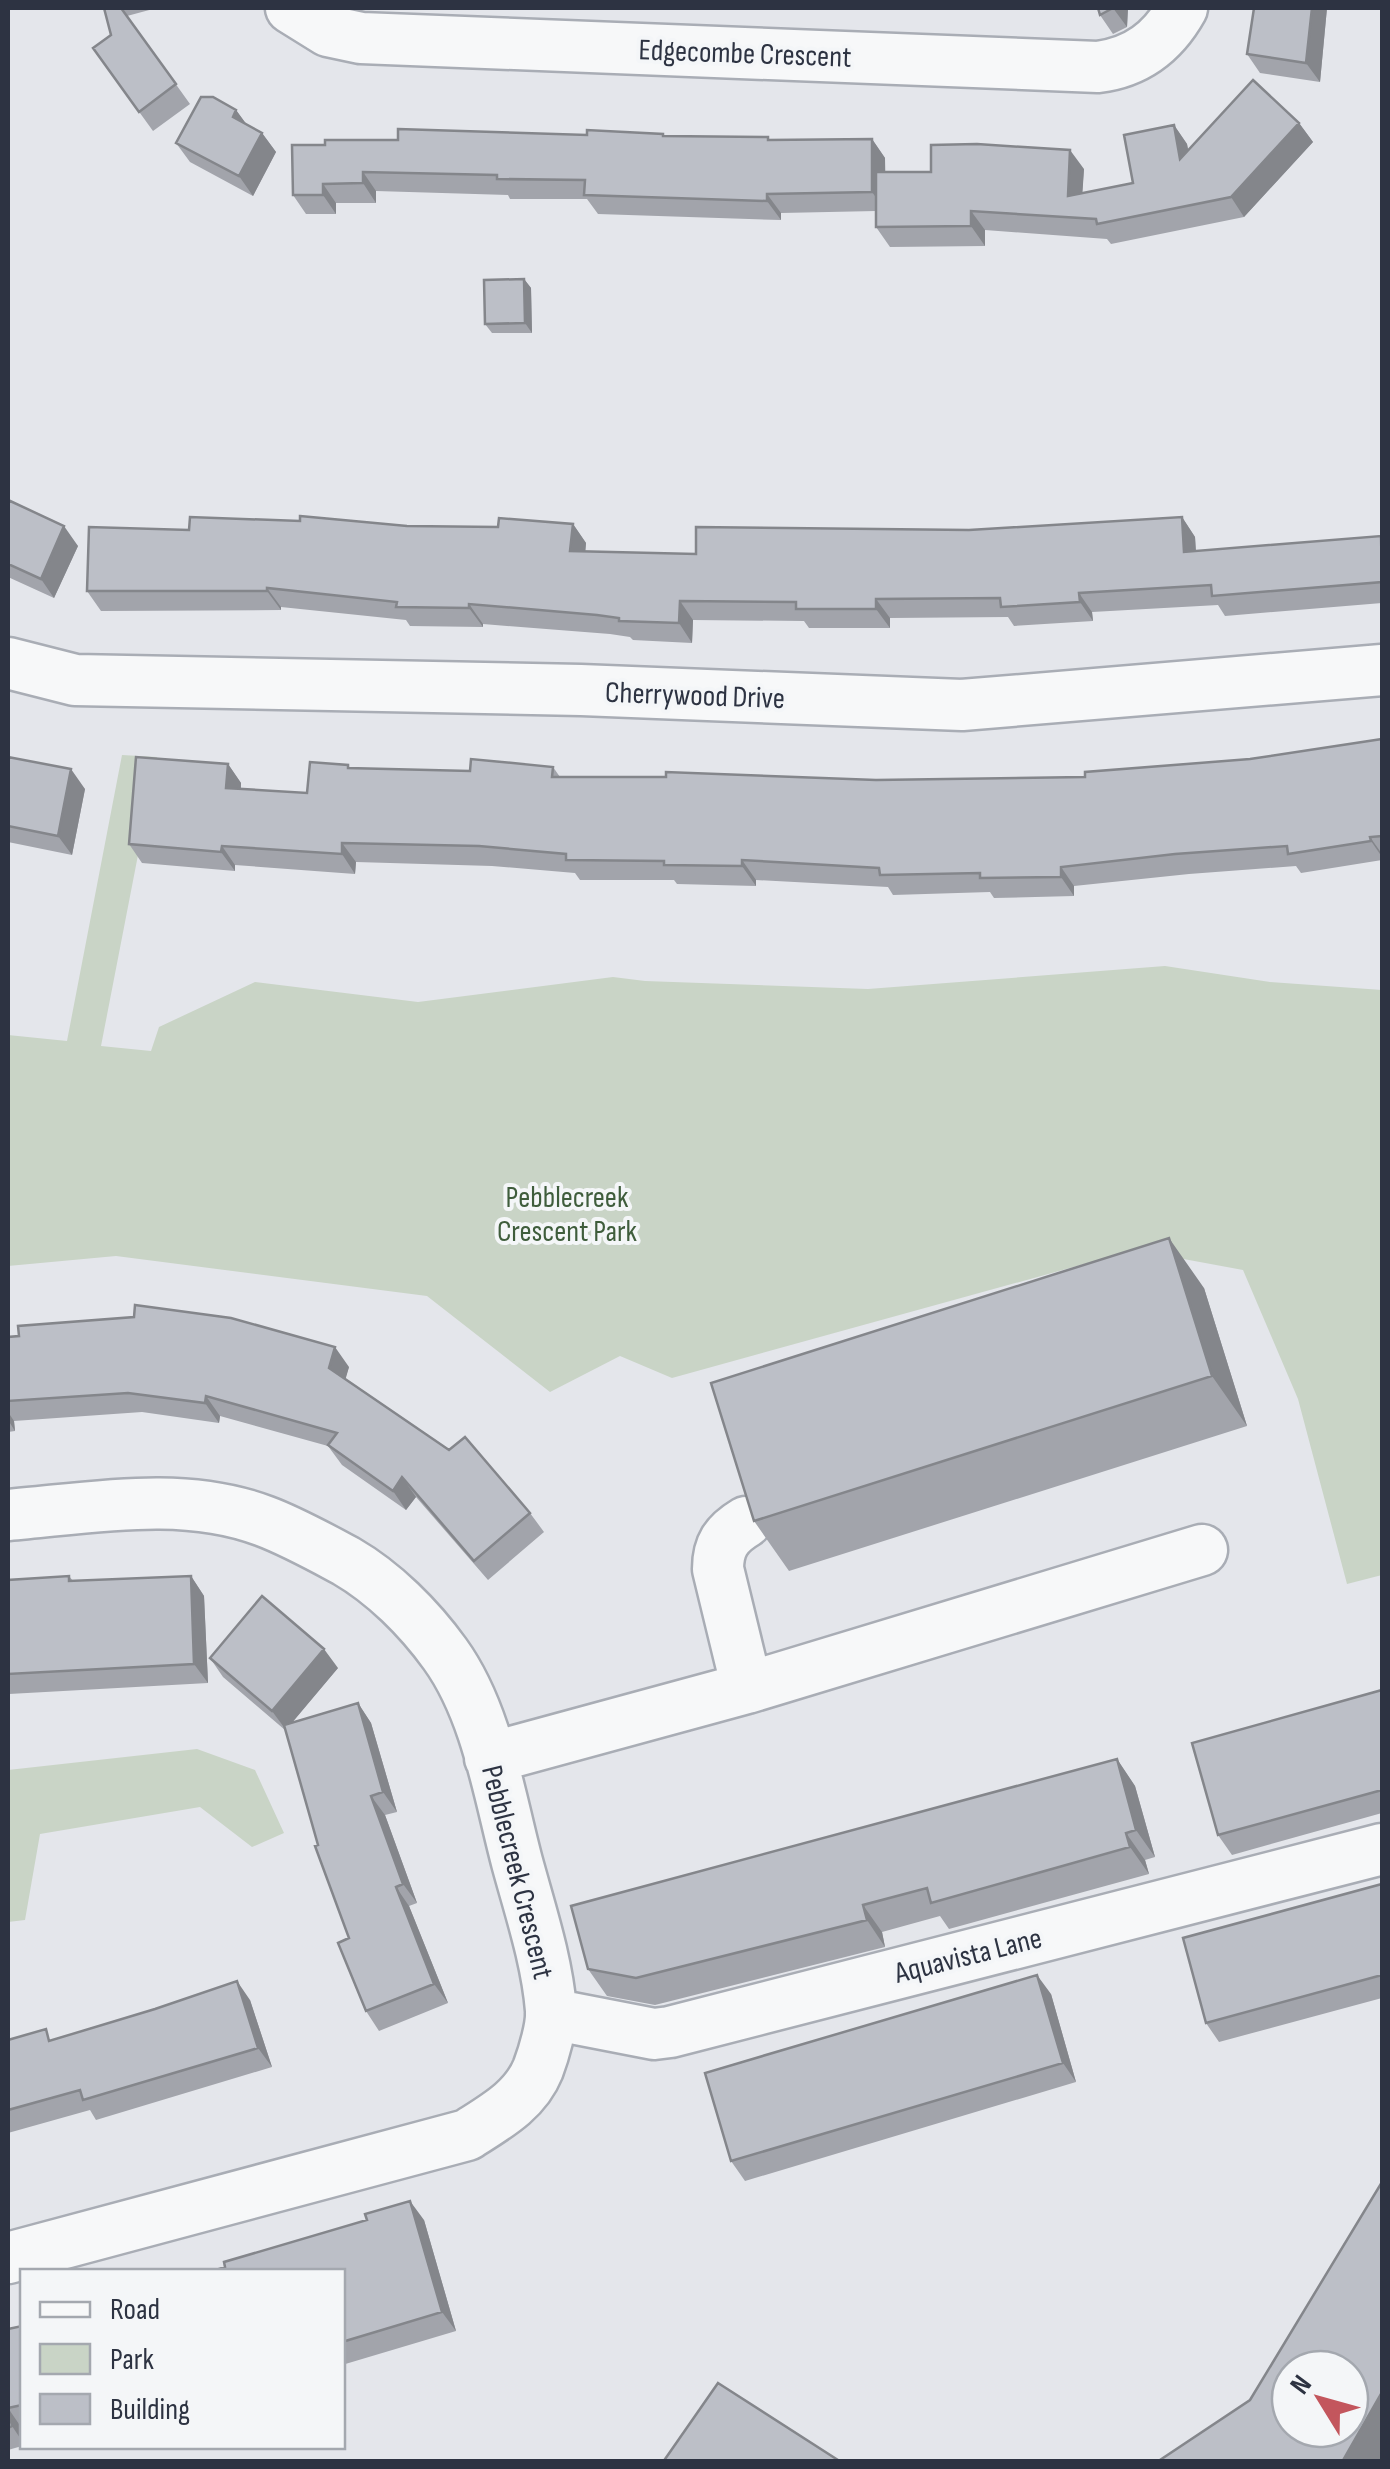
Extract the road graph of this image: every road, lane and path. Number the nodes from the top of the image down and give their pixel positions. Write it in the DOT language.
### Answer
graph roads {
  1 [pos="291,8"];
  2 [pos="1182,8"];
  3 [pos="8,663"];
  4 [pos="1382,670"];
  5 [pos="8,1516"];
  6 [pos="746,1522"];
  7 [pos="1202,1550"];
  8 [pos="747,1688"];
  9 [pos="490,1758"];
  10 [pos="1382,1848"];
  11 [pos="551,2014"];
  12 [pos="8,2258"];
  1 -- 2 [label="street, Edgecombe Crescent"];
  3 -- 4 [label="street, Cherrywood Drive"];
  5 -- 9 [label="street, Pebblecreek Crescent"];
  6 -- 8 [label="street"];
  7 -- 8 [label="street"];
  8 -- 9 [label="street"];
  9 -- 11 [label="street, Pebblecreek Crescent"];
  10 -- 11 [label="street, Aquavista Lane"];
  11 -- 12 [label="street, Pebblecreek Crescent"];
}
